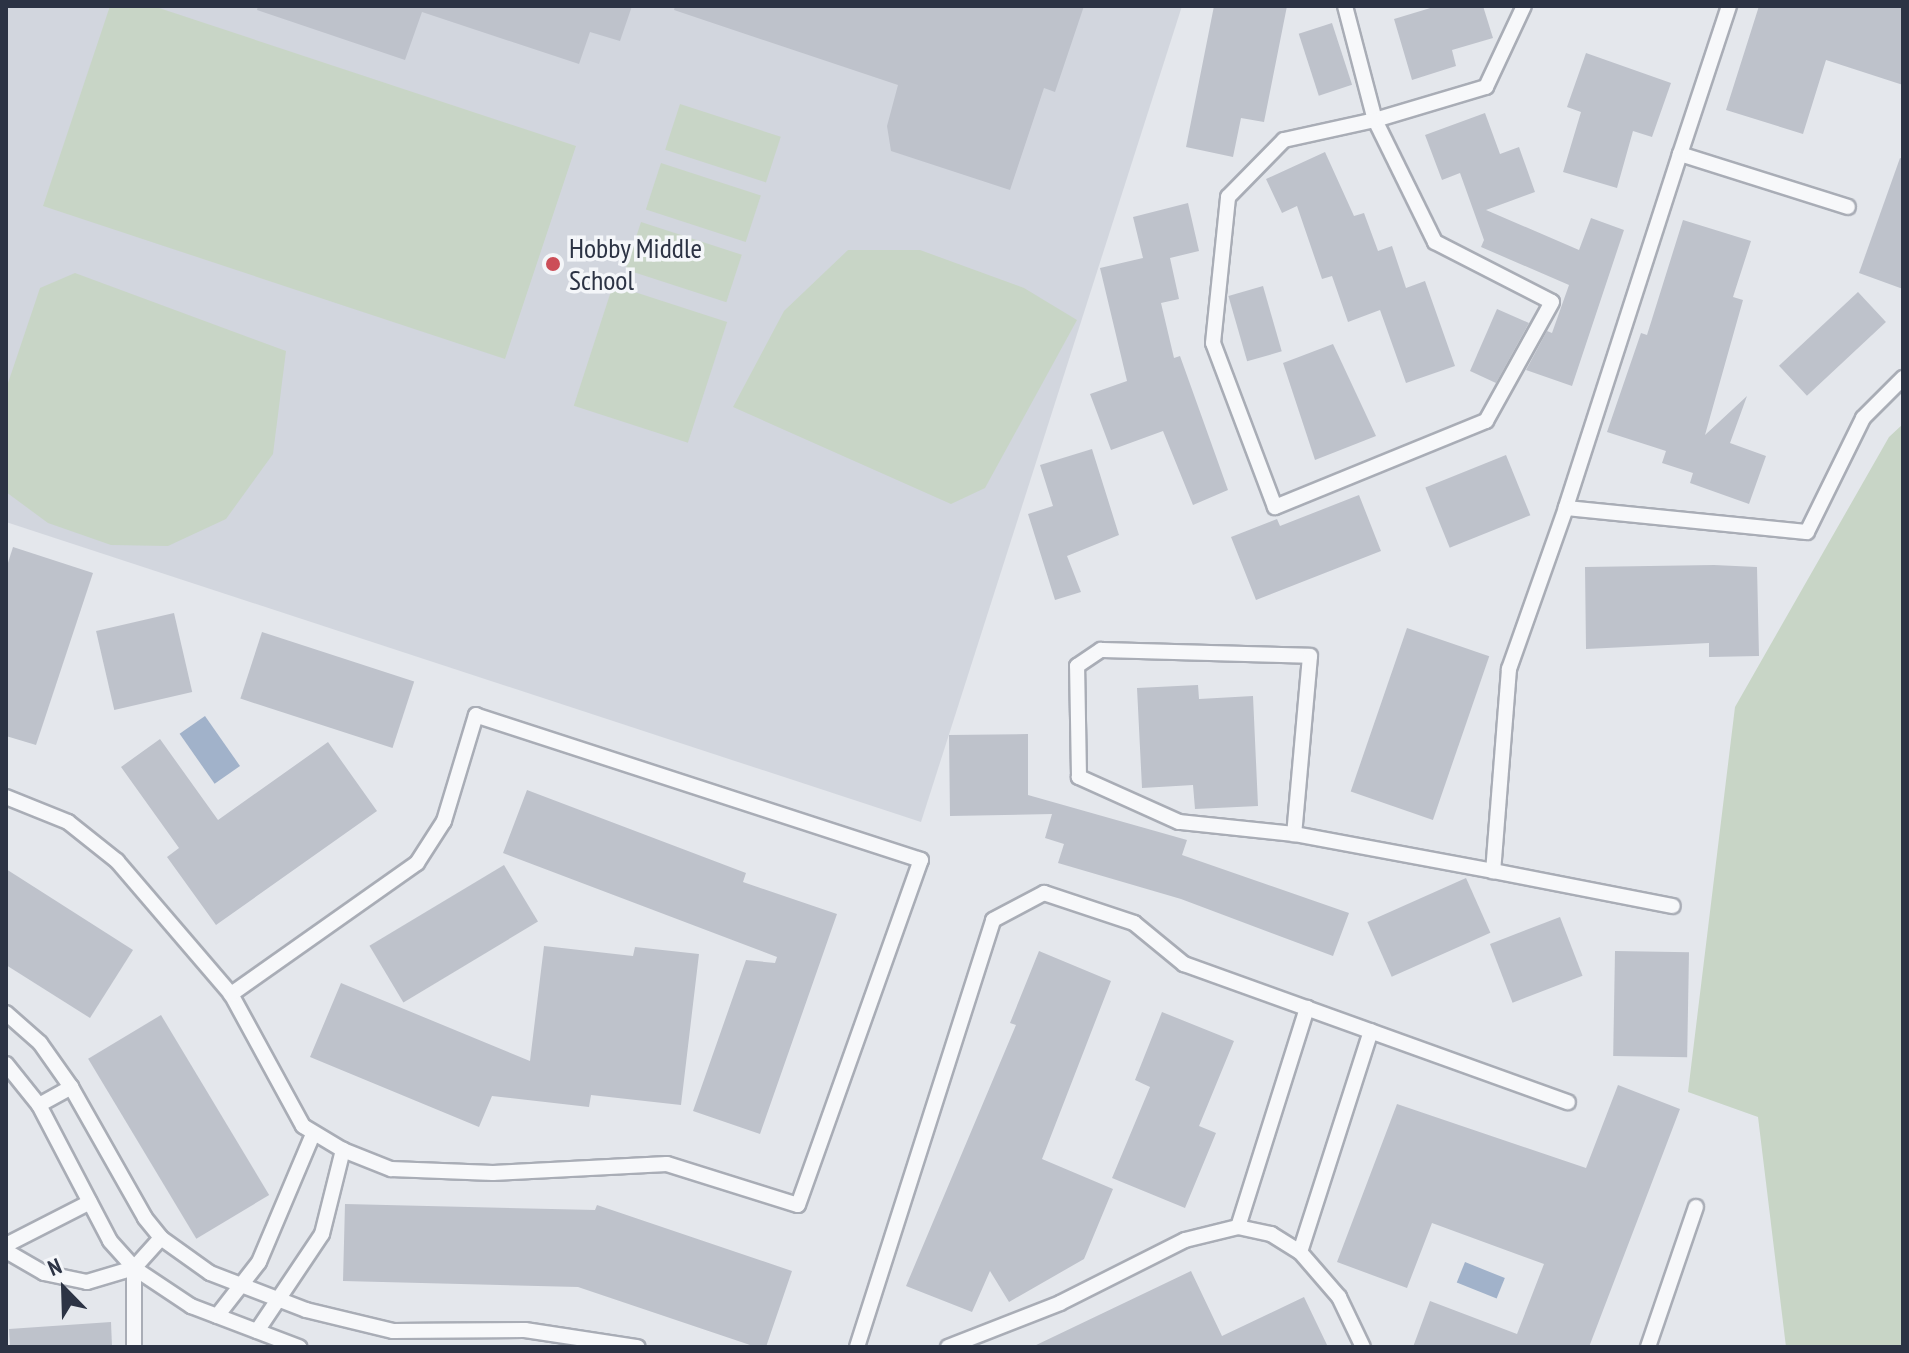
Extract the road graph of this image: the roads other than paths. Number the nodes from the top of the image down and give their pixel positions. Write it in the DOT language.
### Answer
graph roads {
  1 [pos="1345,6"];
  2 [pos="1524,6"];
  3 [pos="1729,6"];
  4 [pos="1375,120"];
  5 [pos="1680,154"];
  6 [pos="1848,207"];
  7 [pos="1903,378"];
  8 [pos="1566,508"];
  9 [pos="6,797"];
  10 [pos="1294,834"];
  11 [pos="1493,871"];
  12 [pos="1673,906"];
  13 [pos="231,994"];
  14 [pos="1307,1008"];
  15 [pos="6,1013"];
  16 [pos="1371,1031"];
  17 [pos="6,1064"];
  18 [pos="71,1087"];
  19 [pos="1568,1102"];
  20 [pos="39,1105"];
  21 [pos="313,1134"];
  22 [pos="343,1150"];
  23 [pos="90,1202"];
  24 [pos="1696,1207"];
  25 [pos="1238,1227"];
  26 [pos="161,1238"];
  27 [pos="6,1248"];
  28 [pos="1300,1252"];
  29 [pos="134,1268"];
  30 [pos="242,1285"];
  31 [pos="279,1299"];
  32 [pos="217,1316"];
  33 [pos="525,1330"];
  34 [pos="257,1331"];
  35 [pos="134,1347"];
  36 [pos="299,1347"];
  37 [pos="525,1347"];
  38 [pos="638,1347"];
  39 [pos="857,1347"];
  40 [pos="948,1347"];
  41 [pos="1363,1347"];
  42 [pos="1648,1347"];
  1 -- 4 [label="lane"];
  2 -- 4 [label="lane"];
  3 -- 5 [label="lane"];
  4 -- 4 [label="lane"];
  5 -- 6 [label="lane"];
  5 -- 8 [label="lane"];
  7 -- 8 [label="lane"];
  8 -- 11 [label="lane"];
  9 -- 13 [label="lane"];
  10 -- 10 [label="lane"];
  10 -- 11 [label="lane"];
  11 -- 12 [label="lane"];
  13 -- 21 [label="lane"];
  13 -- 22 [label="lane"];
  14 -- 16 [label="lane"];
  14 -- 25 [label="lane"];
  14 -- 39 [label="lane"];
  15 -- 18 [label="lane"];
  16 -- 19 [label="lane"];
  16 -- 28 [label="lane"];
  17 -- 20 [label="lane"];
  18 -- 20 [label="lane"];
  18 -- 26 [label="lane"];
  20 -- 23 [label="lane"];
  21 -- 22 [label="lane"];
  21 -- 30 [label="lane"];
  22 -- 31 [label="lane"];
  23 -- 27 [label="lane"];
  23 -- 29 [label="lane"];
  24 -- 42 [label="lane"];
  25 -- 28 [label="lane"];
  25 -- 40 [label="lane"];
  26 -- 29 [label="lane"];
  26 -- 30 [label="lane"];
  27 -- 29 [label="lane"];
  28 -- 41 [label="lane"];
  29 -- 32 [label="lane"];
  29 -- 35 [label="lane"];
  30 -- 31 [label="lane"];
  30 -- 32 [label="lane"];
  31 -- 33 [label="lane"];
  31 -- 34 [label="lane"];
  32 -- 34 [label="lane"];
  33 -- 37 [label="lane"];
  33 -- 38 [label="lane"];
  34 -- 36 [label="lane"];
}
